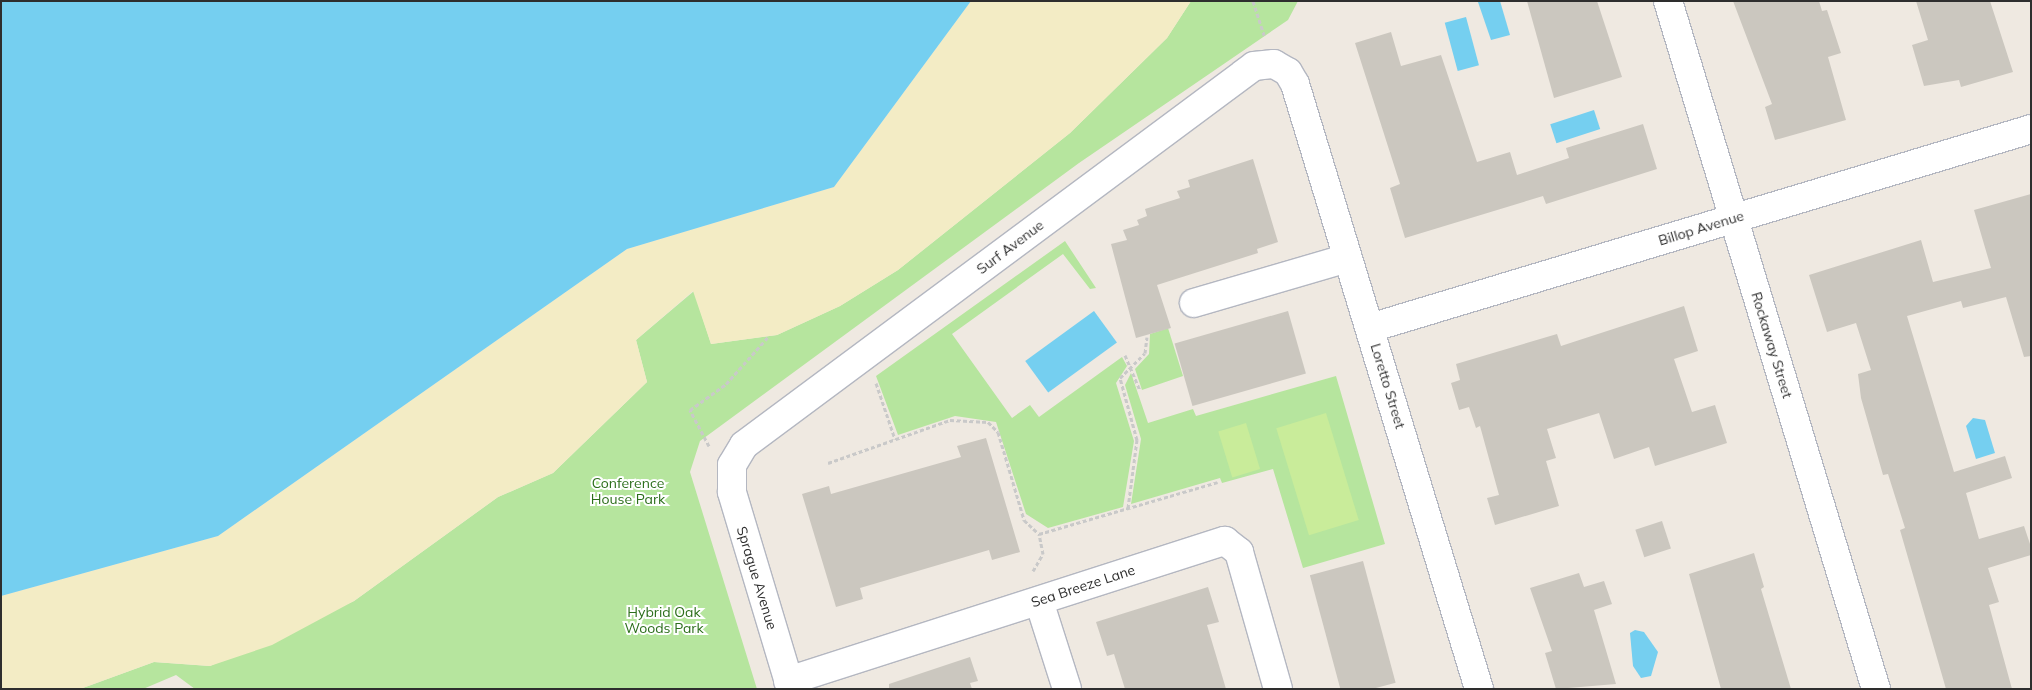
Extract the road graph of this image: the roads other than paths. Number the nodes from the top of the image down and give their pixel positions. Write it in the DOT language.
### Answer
graph roads {
  1 [pos="1668,1"];
  2 [pos="1295,84"];
  3 [pos="2031,129"];
  4 [pos="1734,218"];
  5 [pos="1348,258"];
  6 [pos="1194,303"];
  7 [pos="1370,328"];
  8 [pos="732,465"];
  9 [pos="1040,601"];
  10 [pos="789,685"];
  11 [pos="1067,689"];
  12 [pos="1278,689"];
  13 [pos="1479,689"];
  14 [pos="1876,689"];
  1 -- 4 [label="street, Rockaway Street"];
  2 -- 5 [label="street, Loretto Street"];
  2 -- 8 [label="street, Surf Avenue"];
  3 -- 4 [label="street, Billop Avenue"];
  4 -- 7 [label="street, Billop Avenue"];
  4 -- 14 [label="street, Rockaway Street"];
  5 -- 6 [label="street"];
  5 -- 7 [label="street, Loretto Street"];
  7 -- 13 [label="street, Loretto Street"];
  8 -- 10 [label="street, Sprague Avenue"];
  9 -- 10 [label="street, Sea Breeze Lane"];
  9 -- 11 [label="street"];
  9 -- 12 [label="street, Sea Breeze Lane"];
}
